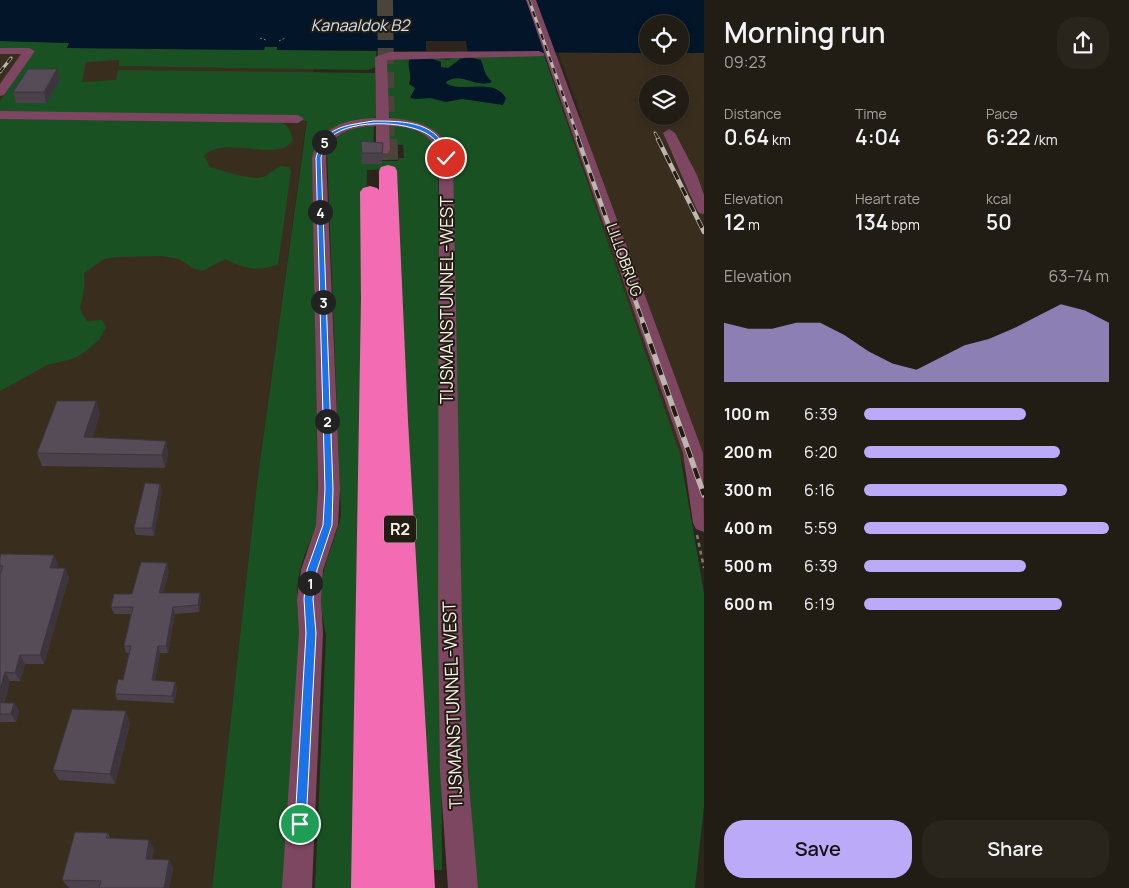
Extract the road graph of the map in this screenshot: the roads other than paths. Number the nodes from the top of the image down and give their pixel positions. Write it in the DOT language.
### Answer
graph roads {
  1 [pos="531,0"];
  2 [pos="0,51"];
  3 [pos="539,54"];
  4 [pos="0,92"];
  5 [pos="0,115"];
  6 [pos="298,119"];
  7 [pos="382,122"];
  8 [pos="669,133"];
  9 [pos="380,164"];
  10 [pos="697,175"];
  11 [pos="704,210"];
  12 [pos="704,523"];
  13 [pos="297,888"];
  14 [pos="372,888"];
  15 [pos="414,888"];
  16 [pos="463,888"];
  1 -- 12 [label="street, LILLOBRUG"];
  2 -- 4 [label="street"];
  3 -- 7 [label="street"];
  5 -- 6 [label="street"];
  7 -- 9 [label="street"];
  7 -- 13 [label="street, TIJSMANSTUNNEL-WEST"];
  7 -- 16 [label="street, TIJSMANSTUNNEL-WEST"];
  8 -- 10 [label="street"];
  9 -- 14 [label="highway, R2"];
  9 -- 15 [label="highway, R2"];
  10 -- 11 [label="street"];
}
